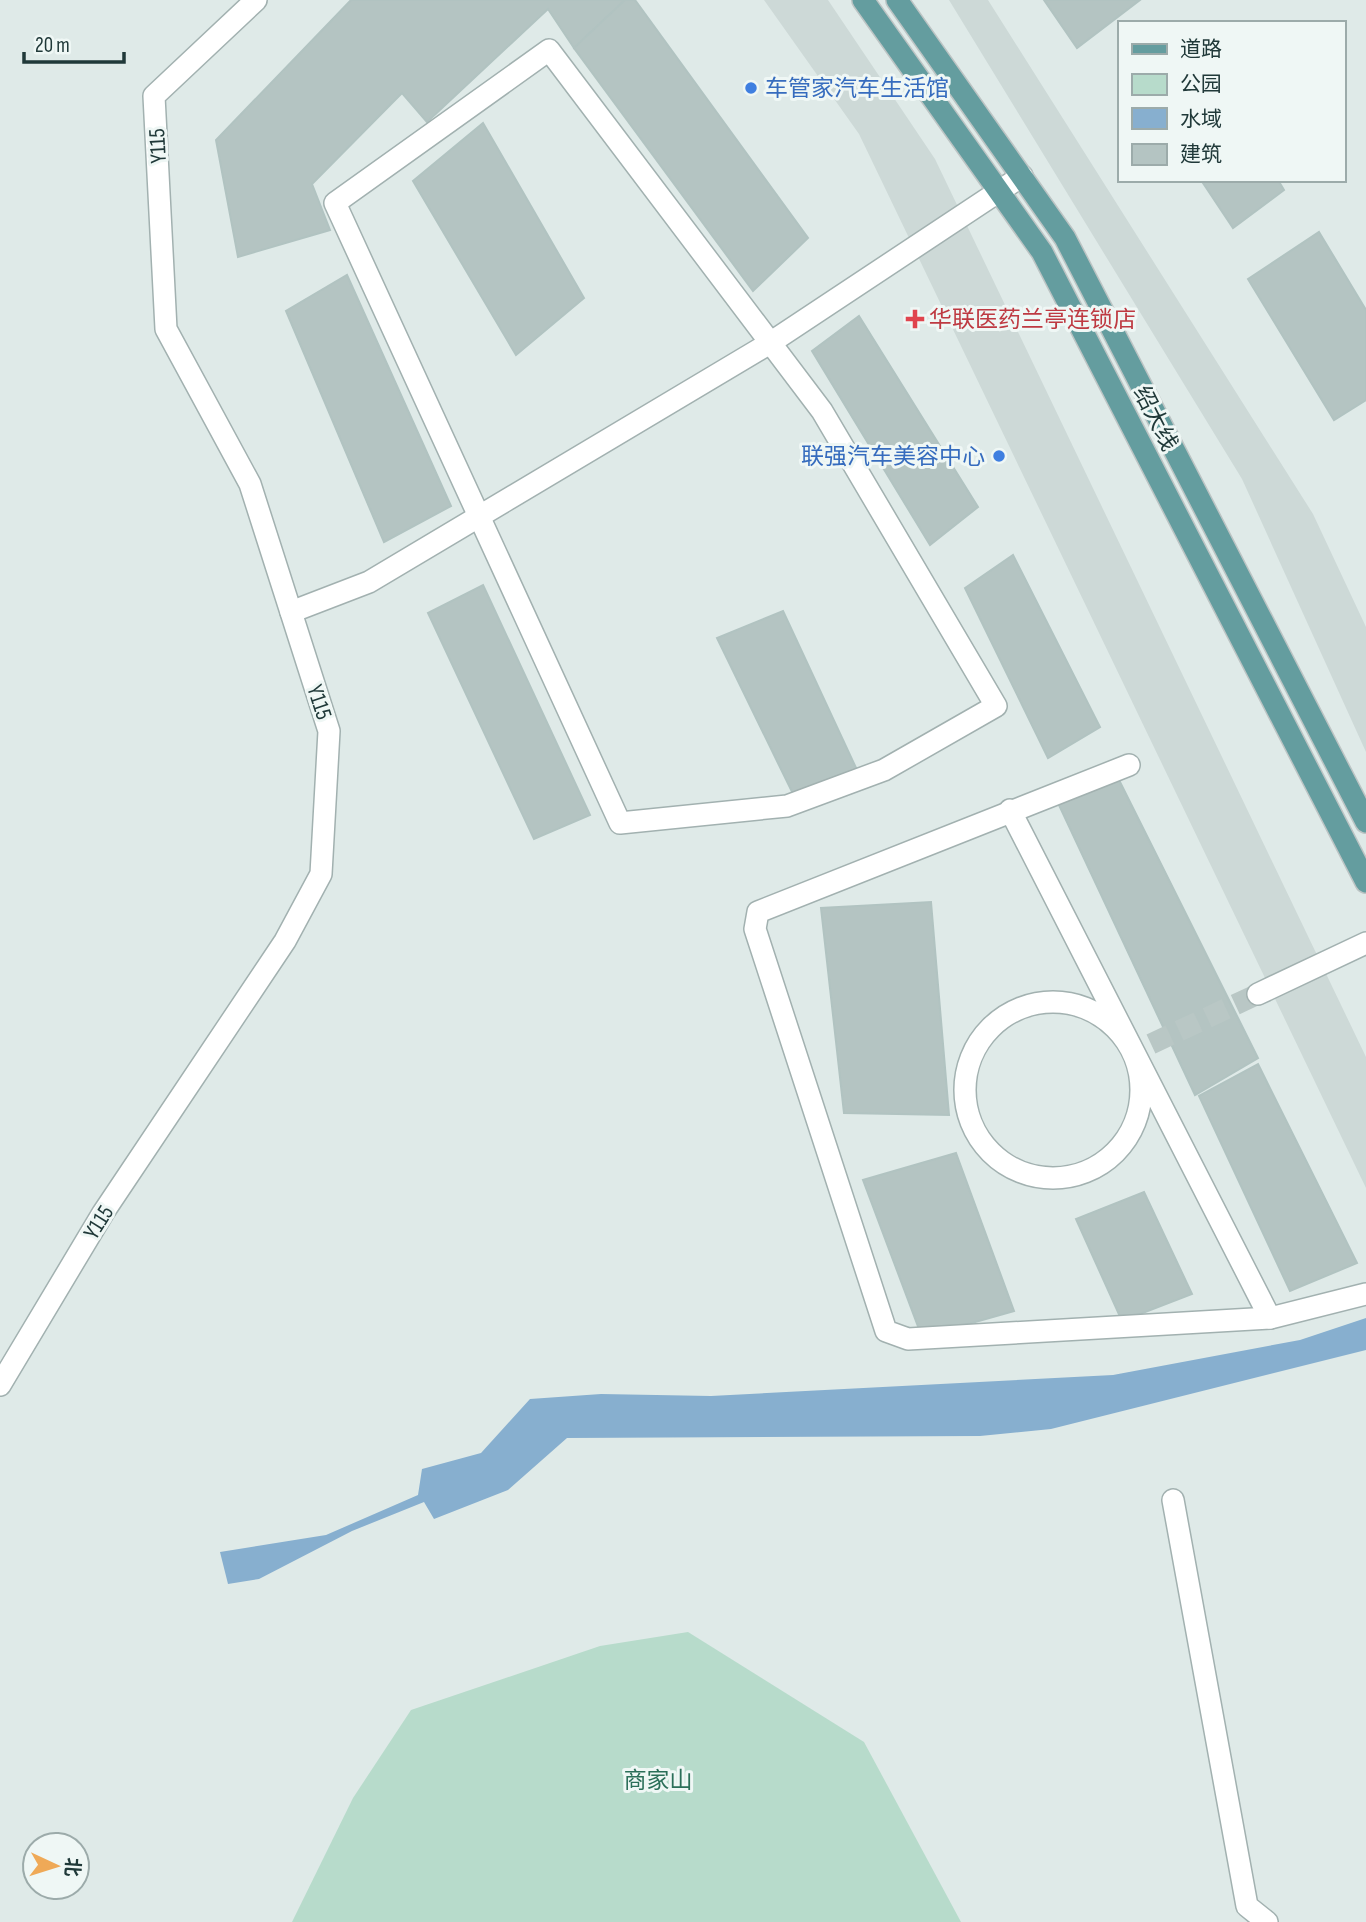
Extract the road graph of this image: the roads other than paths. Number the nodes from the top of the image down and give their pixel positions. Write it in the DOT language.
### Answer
graph roads {
  1 [pos="256,0"];
  2 [pos="863,0"];
  3 [pos="897,0"];
  4 [pos="1022,176"];
  5 [pos="999,192"];
  6 [pos="771,343"];
  7 [pos="479,517"];
  8 [pos="291,612"];
  9 [pos="1129,765"];
  10 [pos="1010,810"];
  11 [pos="1366,822"];
  12 [pos="1366,882"];
  13 [pos="1366,943"];
  14 [pos="1258,994"];
  15 [pos="1142,1048"];
  16 [pos="1366,1294"];
  17 [pos="1270,1318"];
  18 [pos="0,1385"];
  19 [pos="1173,1500"];
  20 [pos="1267,1922"];
  1 -- 8 [label="street, Y115"];
  2 -- 5 [label="main road, 绍大线"];
  3 -- 4 [label="main road, 绍大线"];
  4 -- 5 [label="street"];
  4 -- 11 [label="main road, 绍大线"];
  5 -- 6 [label="street"];
  5 -- 12 [label="main road, 绍大线"];
  6 -- 7 [label="street"];
  6 -- 7 [label="street"];
  6 -- 7 [label="street"];
  7 -- 8 [label="street"];
  8 -- 18 [label="street, Y115"];
  9 -- 10 [label="street"];
  10 -- 15 [label="street"];
  10 -- 17 [label="street"];
  13 -- 14 [label="street"];
  15 -- 15 [label="street"];
  15 -- 17 [label="street"];
  16 -- 17 [label="street"];
  19 -- 20 [label="street"];
}
